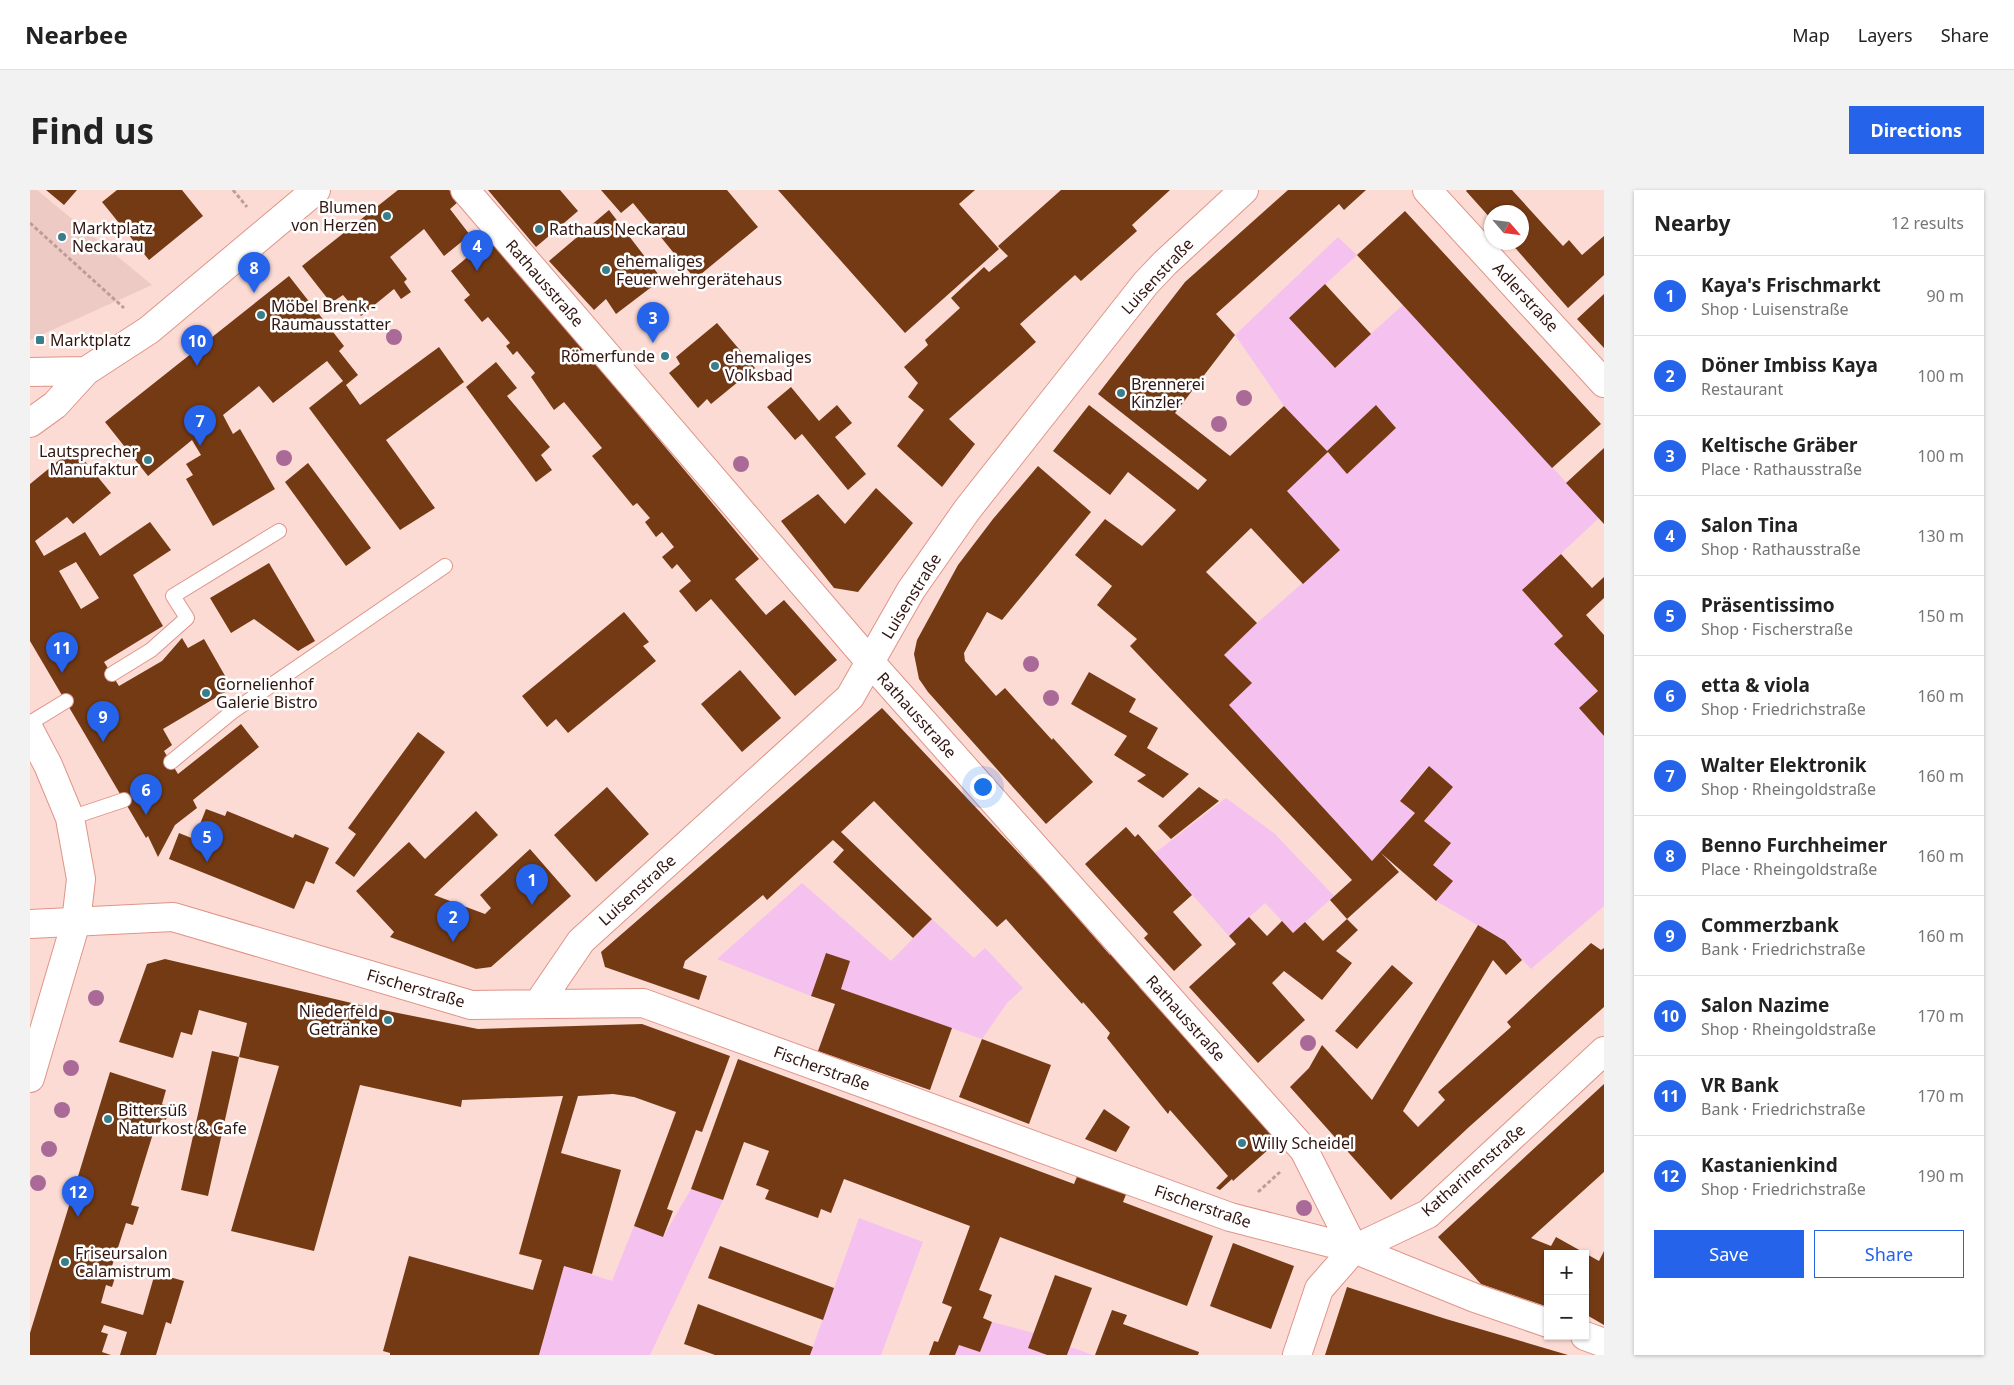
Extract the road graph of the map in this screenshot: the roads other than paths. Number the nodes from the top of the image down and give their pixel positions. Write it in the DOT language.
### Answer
graph roads {
  1 [pos="316,190"];
  2 [pos="464,190"];
  3 [pos="1244,190"];
  4 [pos="1427,190"];
  5 [pos="86,370"];
  6 [pos="30,372"];
  7 [pos="1604,383"];
  8 [pos="30,423"];
  9 [pos="279,531"];
  10 [pos="445,566"];
  11 [pos="871,662"];
  12 [pos="112,674"];
  13 [pos="66,701"];
  14 [pos="30,723"];
  15 [pos="30,731"];
  16 [pos="170,762"];
  17 [pos="124,800"];
  18 [pos="70,818"];
  19 [pos="76,922"];
  20 [pos="30,924"];
  21 [pos="538,1004"];
  22 [pos="1604,1051"];
  23 [pos="30,1078"];
  24 [pos="1354,1249"];
  25 [pos="1544,1322"];
  26 [pos="1589,1337"];
  27 [pos="1604,1343"];
  28 [pos="1297,1355"];
  1 -- 5 [label="street"];
  2 -- 11 [label="street, Rathausstraße"];
  3 -- 11 [label="street, Luisenstraße"];
  4 -- 7 [label="street, Adlerstraße"];
  5 -- 6 [label="street"];
  5 -- 8 [label="street"];
  9 -- 12 [label="lane"];
  10 -- 16 [label="lane"];
  11 -- 21 [label="street, Luisenstraße"];
  11 -- 24 [label="street, Rathausstraße"];
  13 -- 14 [label="lane"];
  15 -- 18 [label="street"];
  17 -- 18 [label="lane"];
  18 -- 19 [label="street"];
  19 -- 20 [label="street, Fischerstraße"];
  19 -- 21 [label="street, Fischerstraße"];
  19 -- 23 [label="street"];
  21 -- 24 [label="street, Fischerstraße"];
  22 -- 24 [label="street, Katharinenstraße"];
  24 -- 25 [label="street, Fischerstraße"];
  24 -- 28 [label="street, Katharinenstraße"];
  26 -- 27 [label="street"];
}
